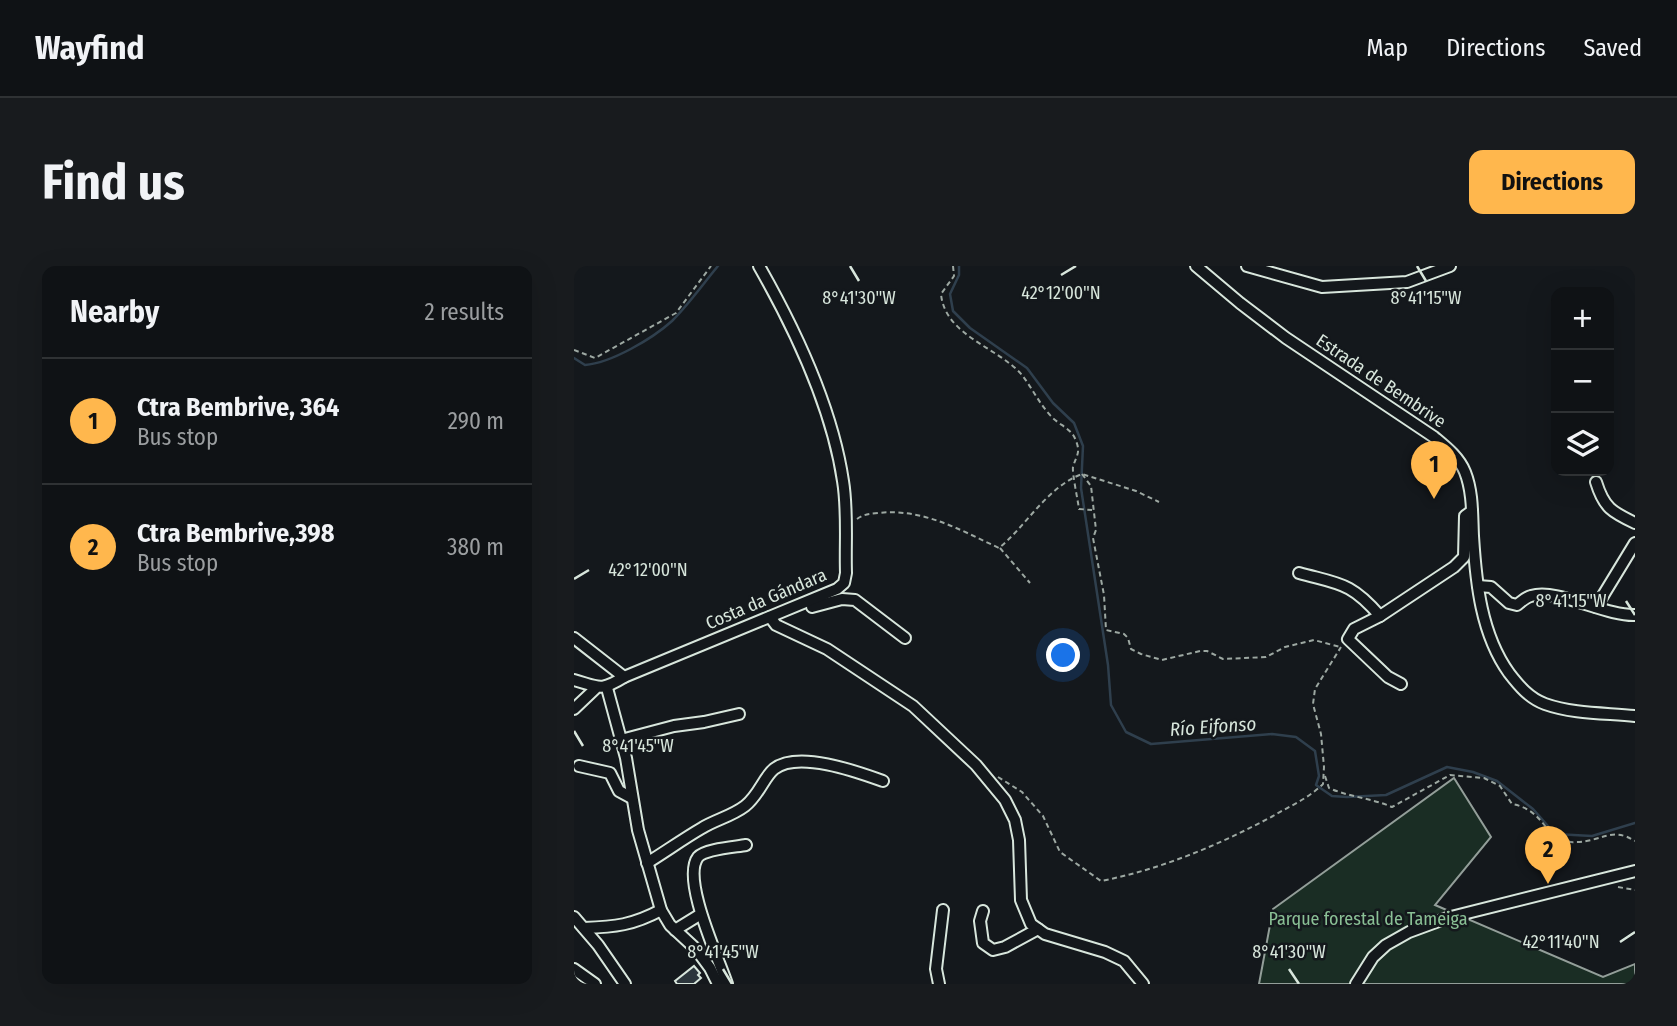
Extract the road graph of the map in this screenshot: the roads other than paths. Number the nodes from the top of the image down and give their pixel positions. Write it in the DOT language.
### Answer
graph roads {
  1 [pos="759,266"];
  2 [pos="1196,266"];
  3 [pos="1247,266"];
  4 [pos="1450,266"];
  5 [pos="1596,482"];
  6 [pos="1472,511"];
  7 [pos="1635,523"];
  8 [pos="1635,543"];
  9 [pos="1299,573"];
  10 [pos="1478,586"];
  11 [pos="1596,607"];
  12 [pos="787,610"];
  13 [pos="1635,615"];
  14 [pos="1380,616"];
  15 [pos="770,617"];
  16 [pos="574,638"];
  17 [pos="905,638"];
  18 [pos="624,677"];
  19 [pos="574,680"];
  20 [pos="1401,684"];
  21 [pos="607,688"];
  22 [pos="595,689"];
  23 [pos="574,709"];
  24 [pos="739,713"];
  25 [pos="1635,716"];
  26 [pos="621,740"];
  27 [pos="579,766"];
  28 [pos="883,781"];
  29 [pos="632,798"];
  30 [pos="746,845"];
  31 [pos="647,863"];
  32 [pos="1635,871"];
  33 [pos="661,910"];
  34 [pos="943,910"];
  35 [pos="983,911"];
  36 [pos="701,914"];
  37 [pos="578,924"];
  38 [pos="1038,929"];
  39 [pos="675,930"];
  40 [pos="574,969"];
  41 [pos="595,984"];
  42 [pos="625,984"];
  43 [pos="718,984"];
  44 [pos="727,984"];
  45 [pos="939,984"];
  46 [pos="1143,984"];
  47 [pos="1356,984"];
  1 -- 12 [label="street, Costa da Gándara"];
  2 -- 6 [label="street, Estrada de Bembrive"];
  3 -- 4 [label="street"];
  5 -- 7 [label="street"];
  6 -- 10 [label="street, Estrada de Bembrive"];
  6 -- 14 [label="street"];
  8 -- 11 [label="street"];
  9 -- 14 [label="street"];
  10 -- 11 [label="street"];
  10 -- 25 [label="street, Estrada de Bembrive"];
  11 -- 13 [label="street"];
  12 -- 15 [label="street, Costa da Gándara"];
  12 -- 17 [label="street"];
  14 -- 20 [label="street"];
  15 -- 18 [label="street, Costa da Gándara"];
  15 -- 38 [label="street"];
  16 -- 18 [label="street"];
  18 -- 21 [label="street, Costa da Gándara"];
  19 -- 22 [label="street"];
  21 -- 22 [label="street"];
  21 -- 26 [label="street"];
  22 -- 23 [label="street"];
  24 -- 26 [label="street"];
  26 -- 29 [label="street"];
  27 -- 29 [label="street"];
  28 -- 31 [label="street"];
  29 -- 31 [label="street"];
  30 -- 36 [label="street"];
  31 -- 33 [label="street"];
  32 -- 47 [label="street"];
  33 -- 37 [label="street"];
  33 -- 39 [label="street"];
  34 -- 45 [label="street"];
  35 -- 38 [label="street"];
  36 -- 39 [label="street"];
  36 -- 44 [label="street"];
  37 -- 42 [label="street"];
  38 -- 46 [label="street"];
  39 -- 43 [label="street"];
  40 -- 41 [label="street"];
}
